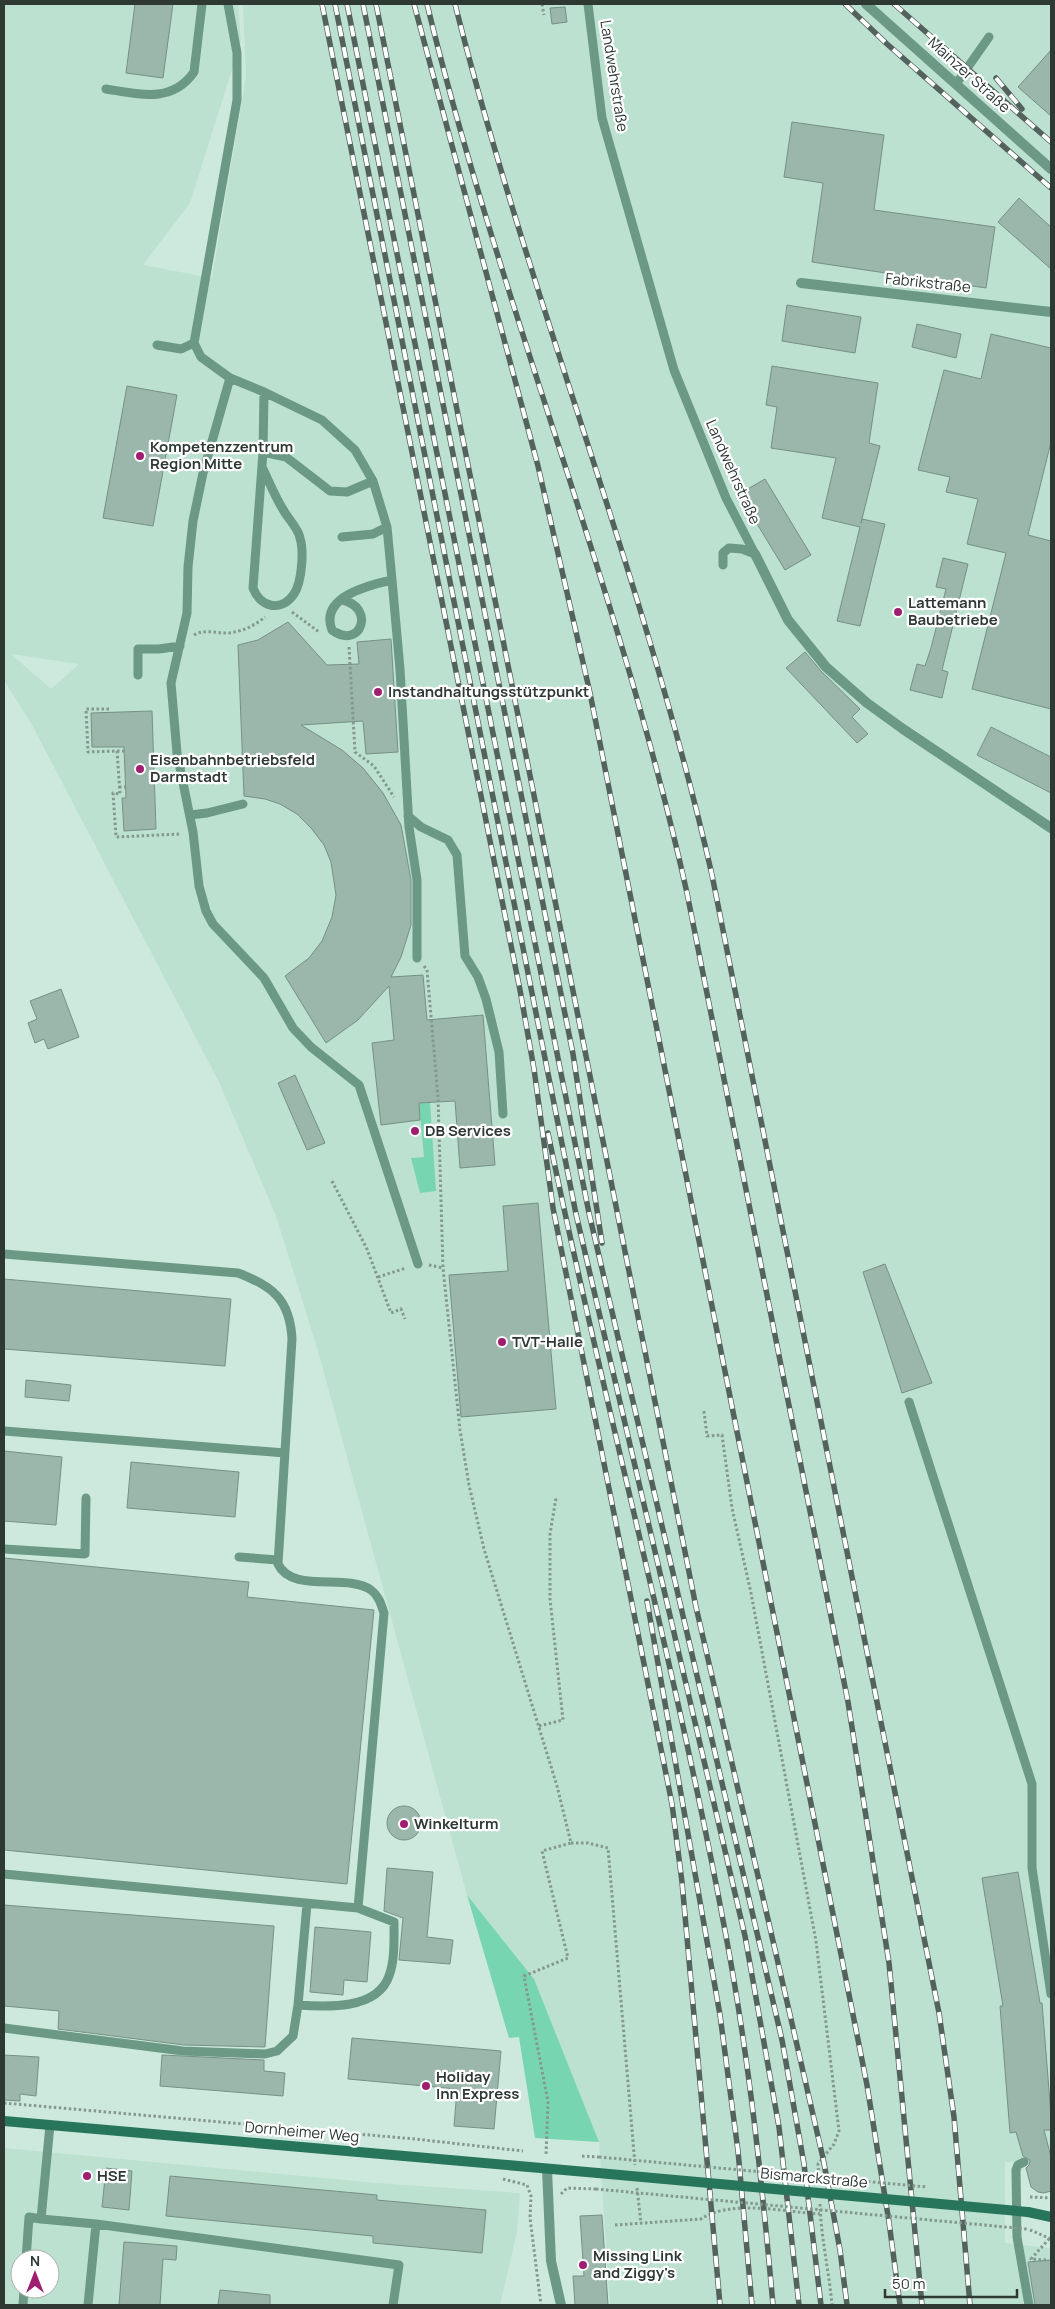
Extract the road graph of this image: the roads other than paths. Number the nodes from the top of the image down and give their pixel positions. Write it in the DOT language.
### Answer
graph roads {
  1 [pos="202,4"];
  2 [pos="228,4"];
  3 [pos="588,4"];
  4 [pos="866,4"];
  5 [pos="989,37"];
  6 [pos="956,84"];
  7 [pos="106,89"];
  8 [pos="1051,169"];
  9 [pos="801,283"];
  10 [pos="1051,312"];
  11 [pos="194,343"];
  12 [pos="157,345"];
  13 [pos="230,378"];
  14 [pos="264,392"];
  15 [pos="263,452"];
  16 [pos="262,467"];
  17 [pos="373,481"];
  18 [pos="387,527"];
  19 [pos="342,537"];
  20 [pos="755,554"];
  21 [pos="723,564"];
  22 [pos="392,580"];
  23 [pos="342,600"];
  24 [pos="180,646"];
  25 [pos="138,676"];
  26 [pos="243,804"];
  27 [pos="190,815"];
  28 [pos="408,816"];
  29 [pos="1051,828"];
  30 [pos="417,958"];
  31 [pos="503,1114"];
  32 [pos="4,1254"];
  33 [pos="418,1264"];
  34 [pos="910,1402"];
  35 [pos="4,1431"];
  36 [pos="285,1453"];
  37 [pos="86,1498"];
  38 [pos="4,1549"];
  39 [pos="239,1557"];
  40 [pos="278,1560"];
  41 [pos="4,1874"];
  42 [pos="307,1904"];
  43 [pos="358,1908"];
  44 [pos="1051,1994"];
  45 [pos="298,2005"];
  46 [pos="4,2028"];
  47 [pos="4,2121"];
  48 [pos="50,2125"];
  49 [pos="1024,2162"];
  50 [pos="548,2169"];
  51 [pos="598,2173"];
  52 [pos="1051,2210"];
  53 [pos="1028,2212"];
  54 [pos="1051,2217"];
  55 [pos="41,2219"];
  56 [pos="96,2224"];
  57 [pos="27,2249"];
  58 [pos="88,2305"];
  59 [pos="393,2305"];
  60 [pos="560,2305"];
  61 [pos="1029,2305"];
  1 -- 7 [label="lane"];
  2 -- 11 [label="lane"];
  3 -- 20 [label="lane, Landwehrstraße"];
  4 -- 6 [label="street, Mainzer Straße"];
  5 -- 6 [label="lane"];
  6 -- 8 [label="street, Mainzer Straße"];
  9 -- 10 [label="street, Fabrikstraße"];
  11 -- 12 [label="lane"];
  11 -- 13 [label="lane"];
  13 -- 14 [label="lane"];
  13 -- 24 [label="lane"];
  14 -- 15 [label="lane"];
  14 -- 17 [label="lane"];
  15 -- 16 [label="lane"];
  15 -- 17 [label="lane"];
  16 -- 16 [label="lane"];
  17 -- 18 [label="lane"];
  18 -- 19 [label="lane"];
  18 -- 22 [label="lane"];
  20 -- 21 [label="lane"];
  20 -- 29 [label="street, Landwehrstraße"];
  22 -- 23 [label="lane"];
  22 -- 28 [label="lane"];
  23 -- 23 [label="lane"];
  24 -- 25 [label="lane"];
  24 -- 27 [label="lane"];
  26 -- 27 [label="lane"];
  27 -- 33 [label="lane"];
  28 -- 30 [label="lane"];
  28 -- 31 [label="lane"];
  32 -- 36 [label="lane"];
  34 -- 44 [label="lane"];
  35 -- 36 [label="lane"];
  36 -- 40 [label="lane"];
  37 -- 38 [label="lane"];
  39 -- 40 [label="lane"];
  40 -- 43 [label="lane"];
  41 -- 42 [label="lane"];
  42 -- 43 [label="lane"];
  42 -- 45 [label="lane"];
  43 -- 45 [label="lane"];
  45 -- 46 [label="lane"];
  47 -- 48 [label="main road, Dornheimer Weg"];
  48 -- 50 [label="main road, Dornheimer Weg"];
  48 -- 55 [label="lane"];
  49 -- 61 [label="lane"];
  50 -- 51 [label="main road, Dornheimer Weg"];
  50 -- 60 [label="street"];
  51 -- 53 [label="main road, Bismarckstraße, bridge"];
  52 -- 53 [label="main road, Bismarckstraße"];
  53 -- 54 [label="main road, Bismarckstraße"];
  55 -- 56 [label="lane"];
  55 -- 57 [label="lane"];
  56 -- 58 [label="lane"];
  56 -- 59 [label="lane"];
}
